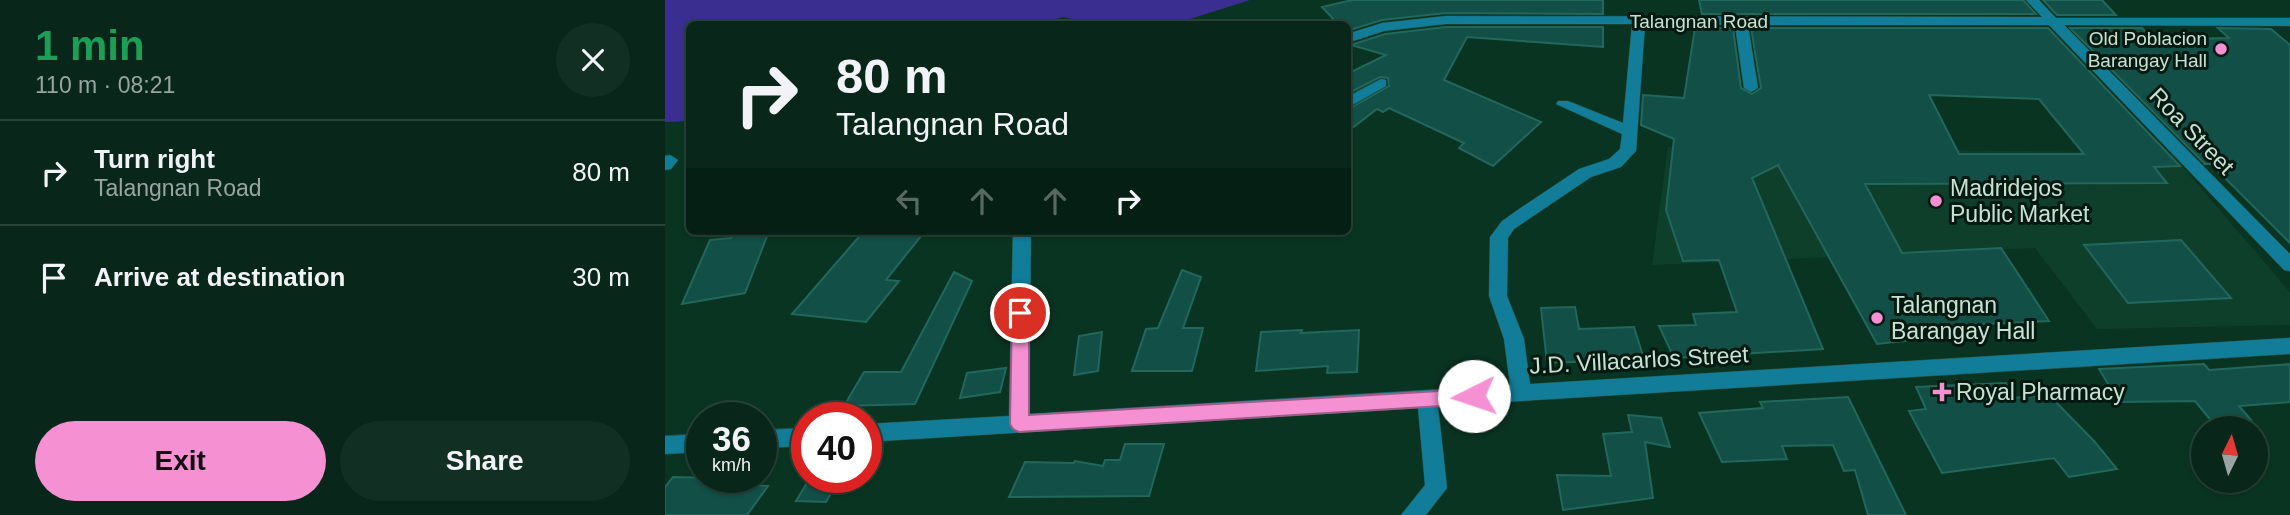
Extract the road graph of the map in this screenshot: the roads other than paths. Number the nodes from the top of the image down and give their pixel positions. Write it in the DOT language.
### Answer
graph roads {
  1 [pos="2032,0"];
  2 [pos="1639,21"];
  3 [pos="1741,21"];
  4 [pos="2290,22"];
  5 [pos="2054,23"];
  6 [pos="1351,38"];
  7 [pos="1381,83"];
  8 [pos="1751,88"];
  9 [pos="1351,102"];
  10 [pos="1563,104"];
  11 [pos="1629,131"];
  12 [pos="1022,235"];
  13 [pos="2290,265"];
  14 [pos="2290,346"];
  15 [pos="1521,393"];
  16 [pos="1427,399"];
  17 [pos="1019,424"];
  18 [pos="882,432"];
  19 [pos="686,446"];
  20 [pos="668,450"];
  21 [pos="1412,515"];
  1 -- 5 [label="street, Roa Street"];
  2 -- 3 [label="street, Talangnan Road"];
  2 -- 6 [label="street, Talangnan Road"];
  2 -- 11 [label="street"];
  3 -- 5 [label="street, Talangnan Road"];
  3 -- 8 [label="street"];
  4 -- 5 [label="street, Talangnan Road"];
  5 -- 13 [label="street, Roa Street"];
  7 -- 9 [label="street"];
  10 -- 11 [label="street"];
  11 -- 15 [label="street"];
  12 -- 17 [label="street"];
  14 -- 15 [label="street, J.D. Villacarlos Street"];
  15 -- 16 [label="street, J.D. Villacarlos Street"];
  16 -- 17 [label="street, J.D. Villacarlos Street"];
  16 -- 21 [label="street"];
  17 -- 18 [label="street, J.D. Villacarlos Street"];
  19 -- 20 [label="street"];
}
